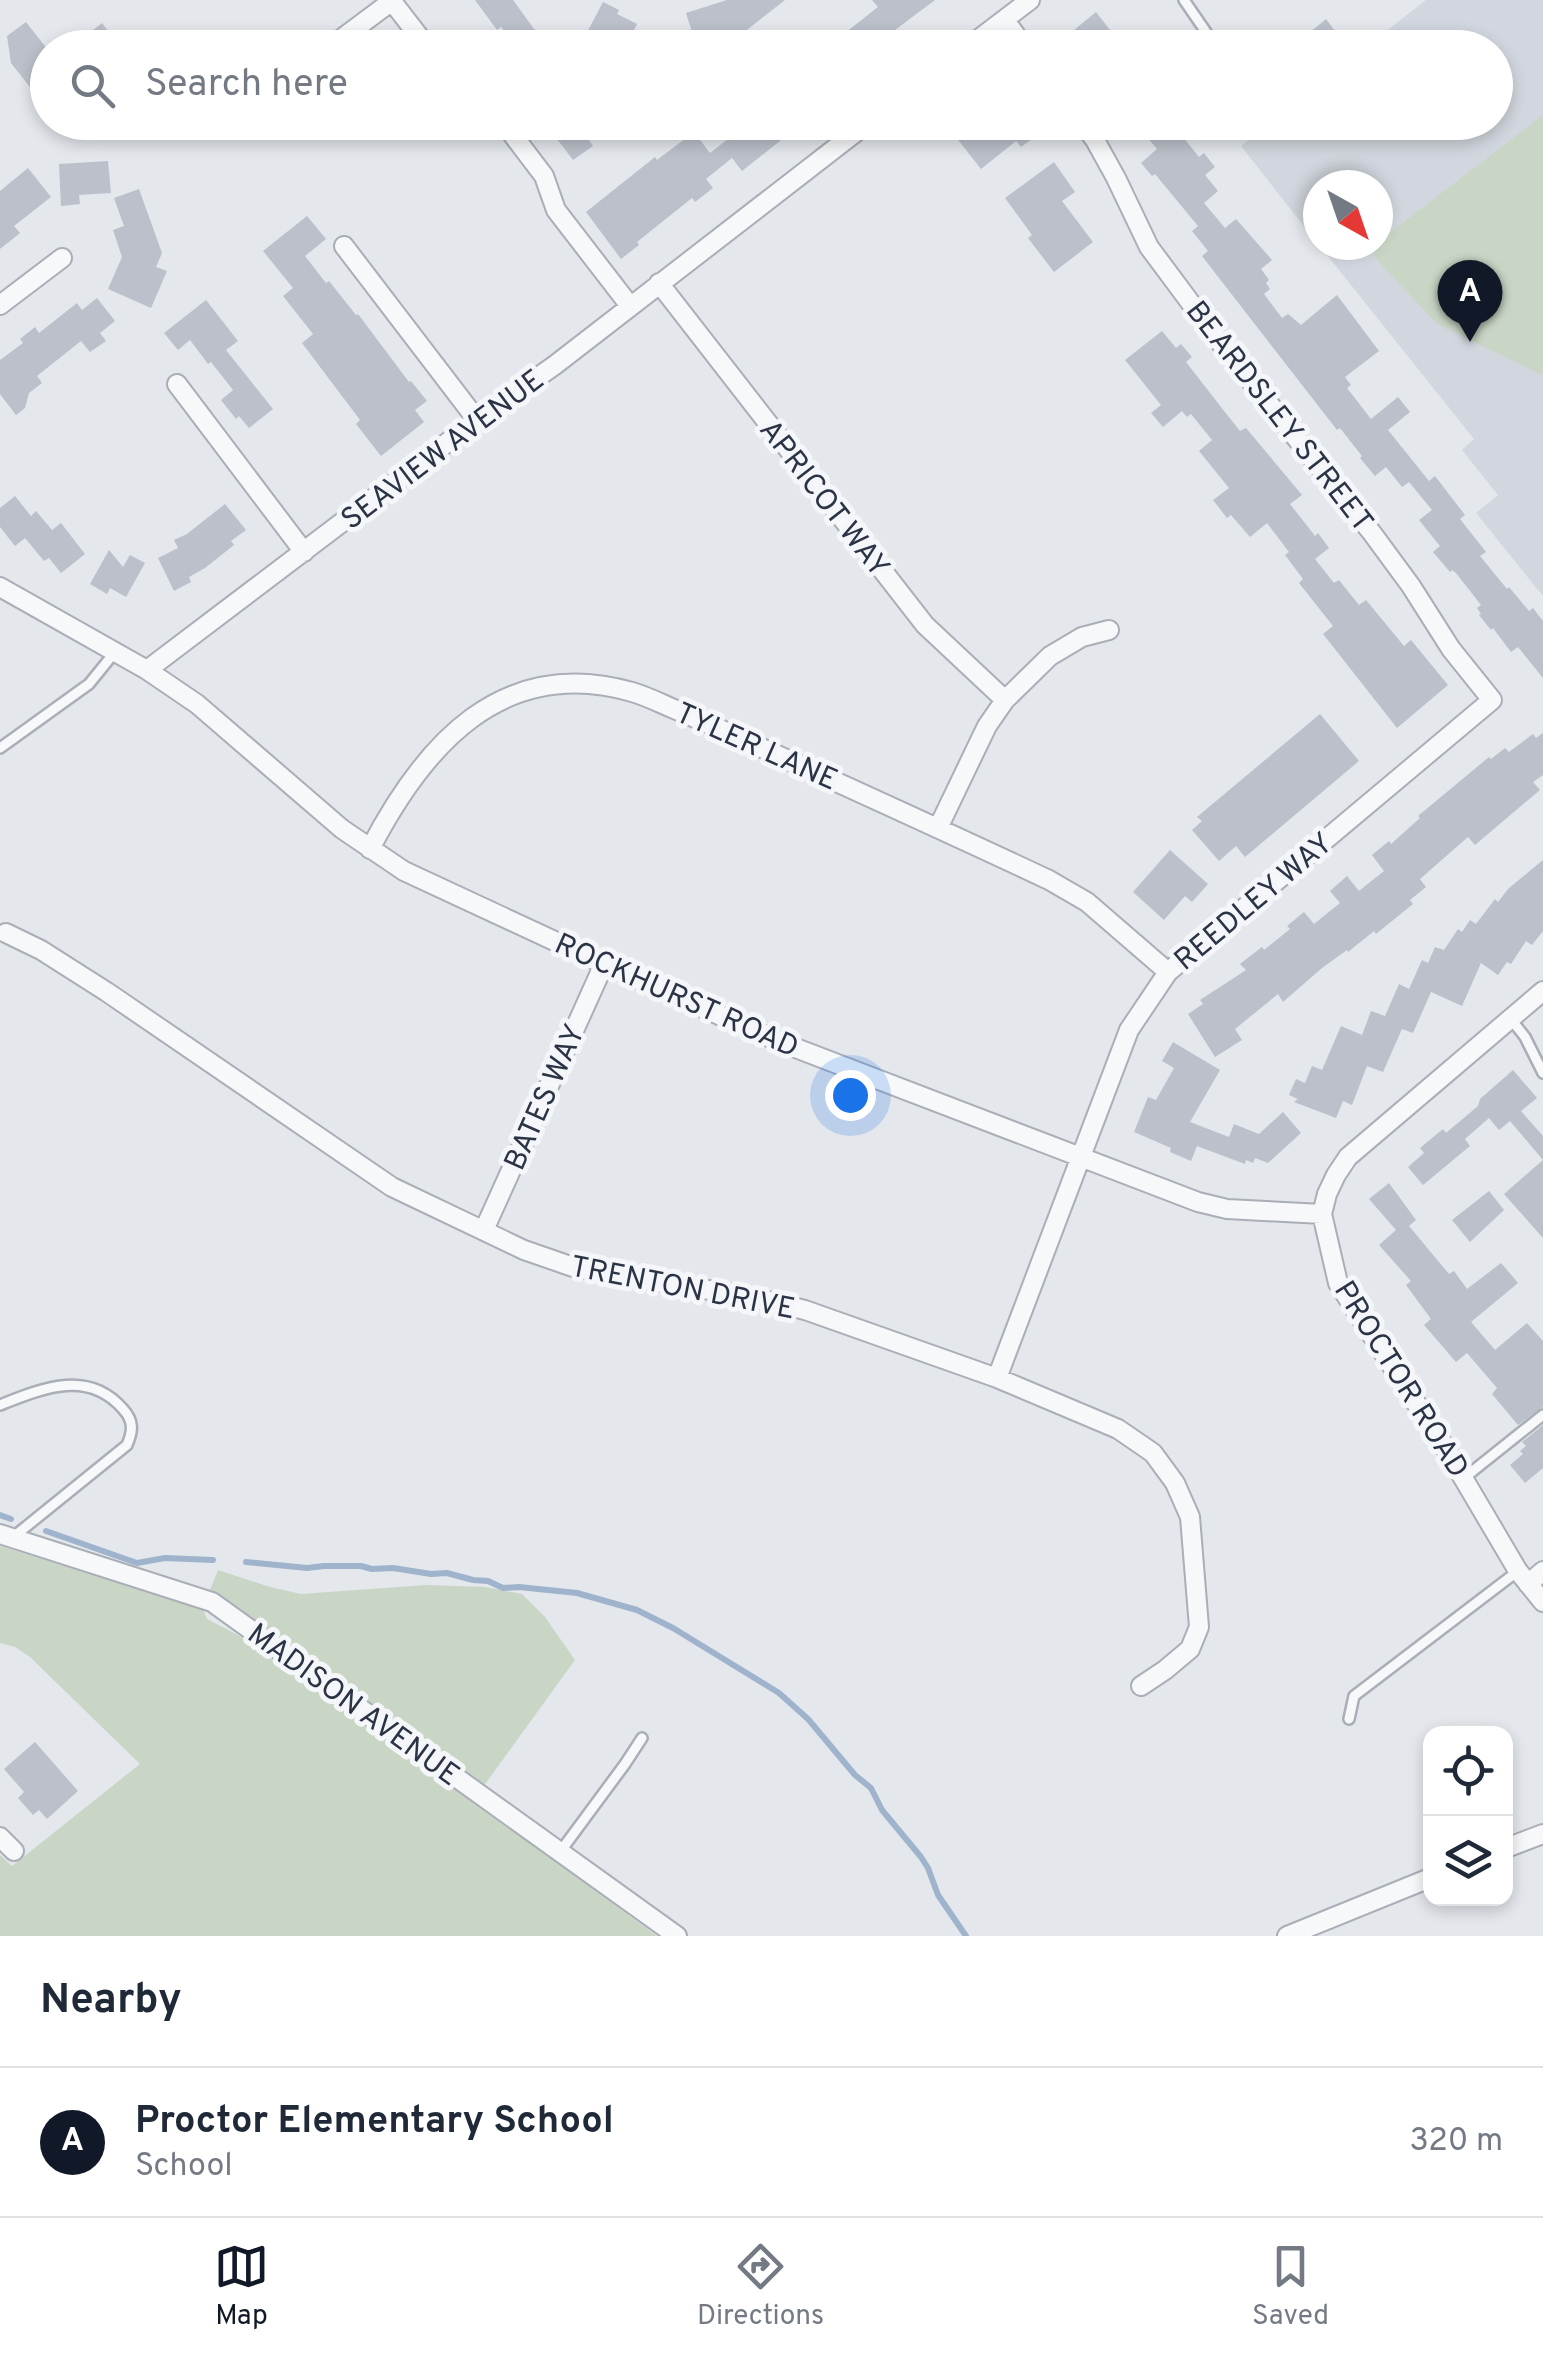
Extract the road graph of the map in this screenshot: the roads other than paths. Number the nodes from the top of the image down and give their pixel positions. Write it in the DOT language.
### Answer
graph roads {
  1 [pos="392,0"];
  2 [pos="1030,0"];
  3 [pos="1184,0"];
  4 [pos="1005,20"];
  5 [pos="352,30"];
  6 [pos="414,30"];
  7 [pos="991,30"];
  8 [pos="1012,30"];
  9 [pos="1205,30"];
  10 [pos="517,140"];
  11 [pos="846,140"];
  12 [pos="1095,140"];
  13 [pos="344,246"];
  14 [pos="62,258"];
  15 [pos="659,284"];
  16 [pos="0,306"];
  17 [pos="630,306"];
  18 [pos="177,384"];
  19 [pos="477,420"];
  20 [pos="304,552"];
  21 [pos="0,587"];
  22 [pos="1108,630"];
  23 [pos="115,652"];
  24 [pos="147,670"];
  25 [pos="1005,700"];
  26 [pos="1492,700"];
  27 [pos="0,748"];
  28 [pos="938,828"];
  29 [pos="370,849"];
  30 [pos="6,934"];
  31 [pos="604,964"];
  32 [pos="1168,972"];
  33 [pos="1543,992"];
  34 [pos="1510,1018"];
  35 [pos="1543,1073"];
  36 [pos="1080,1156"];
  37 [pos="1322,1214"];
  38 [pos="484,1230"];
  39 [pos="997,1378"];
  40 [pos="0,1405"];
  41 [pos="1543,1415"];
  42 [pos="1464,1478"];
  43 [pos="6,1536"];
  44 [pos="1543,1571"];
  45 [pos="1523,1577"];
  46 [pos="1543,1602"];
  47 [pos="1141,1686"];
  48 [pos="1349,1719"];
  49 [pos="642,1738"];
  50 [pos="1543,1834"];
  51 [pos="0,1837"];
  52 [pos="1513,1845"];
  53 [pos="14,1851"];
  54 [pos="560,1852"];
  55 [pos="1423,1881"];
  56 [pos="677,1936"];
  57 [pos="1287,1936"];
  1 -- 5 [label="street"];
  1 -- 6 [label="street"];
  2 -- 4 [label="street"];
  3 -- 9 [label="lane"];
  4 -- 7 [label="street"];
  4 -- 8 [label="street"];
  10 -- 17 [label="street"];
  11 -- 15 [label="street, SEAVIEW AVENUE"];
  12 -- 26 [label="street, BEARDSLEY STREET"];
  13 -- 19 [label="street"];
  14 -- 16 [label="street"];
  15 -- 17 [label="street, SEAVIEW AVENUE"];
  15 -- 25 [label="street, APRICOT WAY"];
  17 -- 19 [label="street, SEAVIEW AVENUE"];
  18 -- 20 [label="street"];
  19 -- 20 [label="street, SEAVIEW AVENUE"];
  20 -- 24 [label="street, SEAVIEW AVENUE"];
  21 -- 23 [label="street"];
  22 -- 25 [label="street"];
  23 -- 24 [label="street"];
  23 -- 27 [label="lane"];
  24 -- 29 [label="street, ROCKHURST ROAD"];
  25 -- 28 [label="street"];
  26 -- 32 [label="street, REEDLEY WAY"];
  28 -- 29 [label="street, TYLER LANE"];
  28 -- 32 [label="street, TYLER LANE"];
  29 -- 31 [label="street, ROCKHURST ROAD"];
  30 -- 38 [label="street, TRENTON DRIVE"];
  31 -- 36 [label="street, ROCKHURST ROAD"];
  31 -- 38 [label="street, BATES WAY"];
  32 -- 36 [label="street, REEDLEY WAY"];
  33 -- 34 [label="street"];
  34 -- 35 [label="lane"];
  34 -- 37 [label="street"];
  36 -- 37 [label="street, ROCKHURST ROAD"];
  36 -- 39 [label="street, REEDLEY WAY"];
  37 -- 42 [label="street, PROCTOR ROAD"];
  38 -- 39 [label="street, TRENTON DRIVE"];
  39 -- 47 [label="street, TRENTON DRIVE"];
  40 -- 43 [label="lane"];
  41 -- 42 [label="lane"];
  42 -- 45 [label="street, PROCTOR ROAD"];
  43 -- 54 [label="street, MADISON AVENUE"];
  44 -- 45 [label="street"];
  45 -- 46 [label="street, PROCTOR ROAD"];
  45 -- 48 [label="lane"];
  49 -- 54 [label="lane"];
  50 -- 52 [label="street"];
  51 -- 53 [label="street"];
  54 -- 56 [label="street, MADISON AVENUE"];
  55 -- 57 [label="street"];
}
